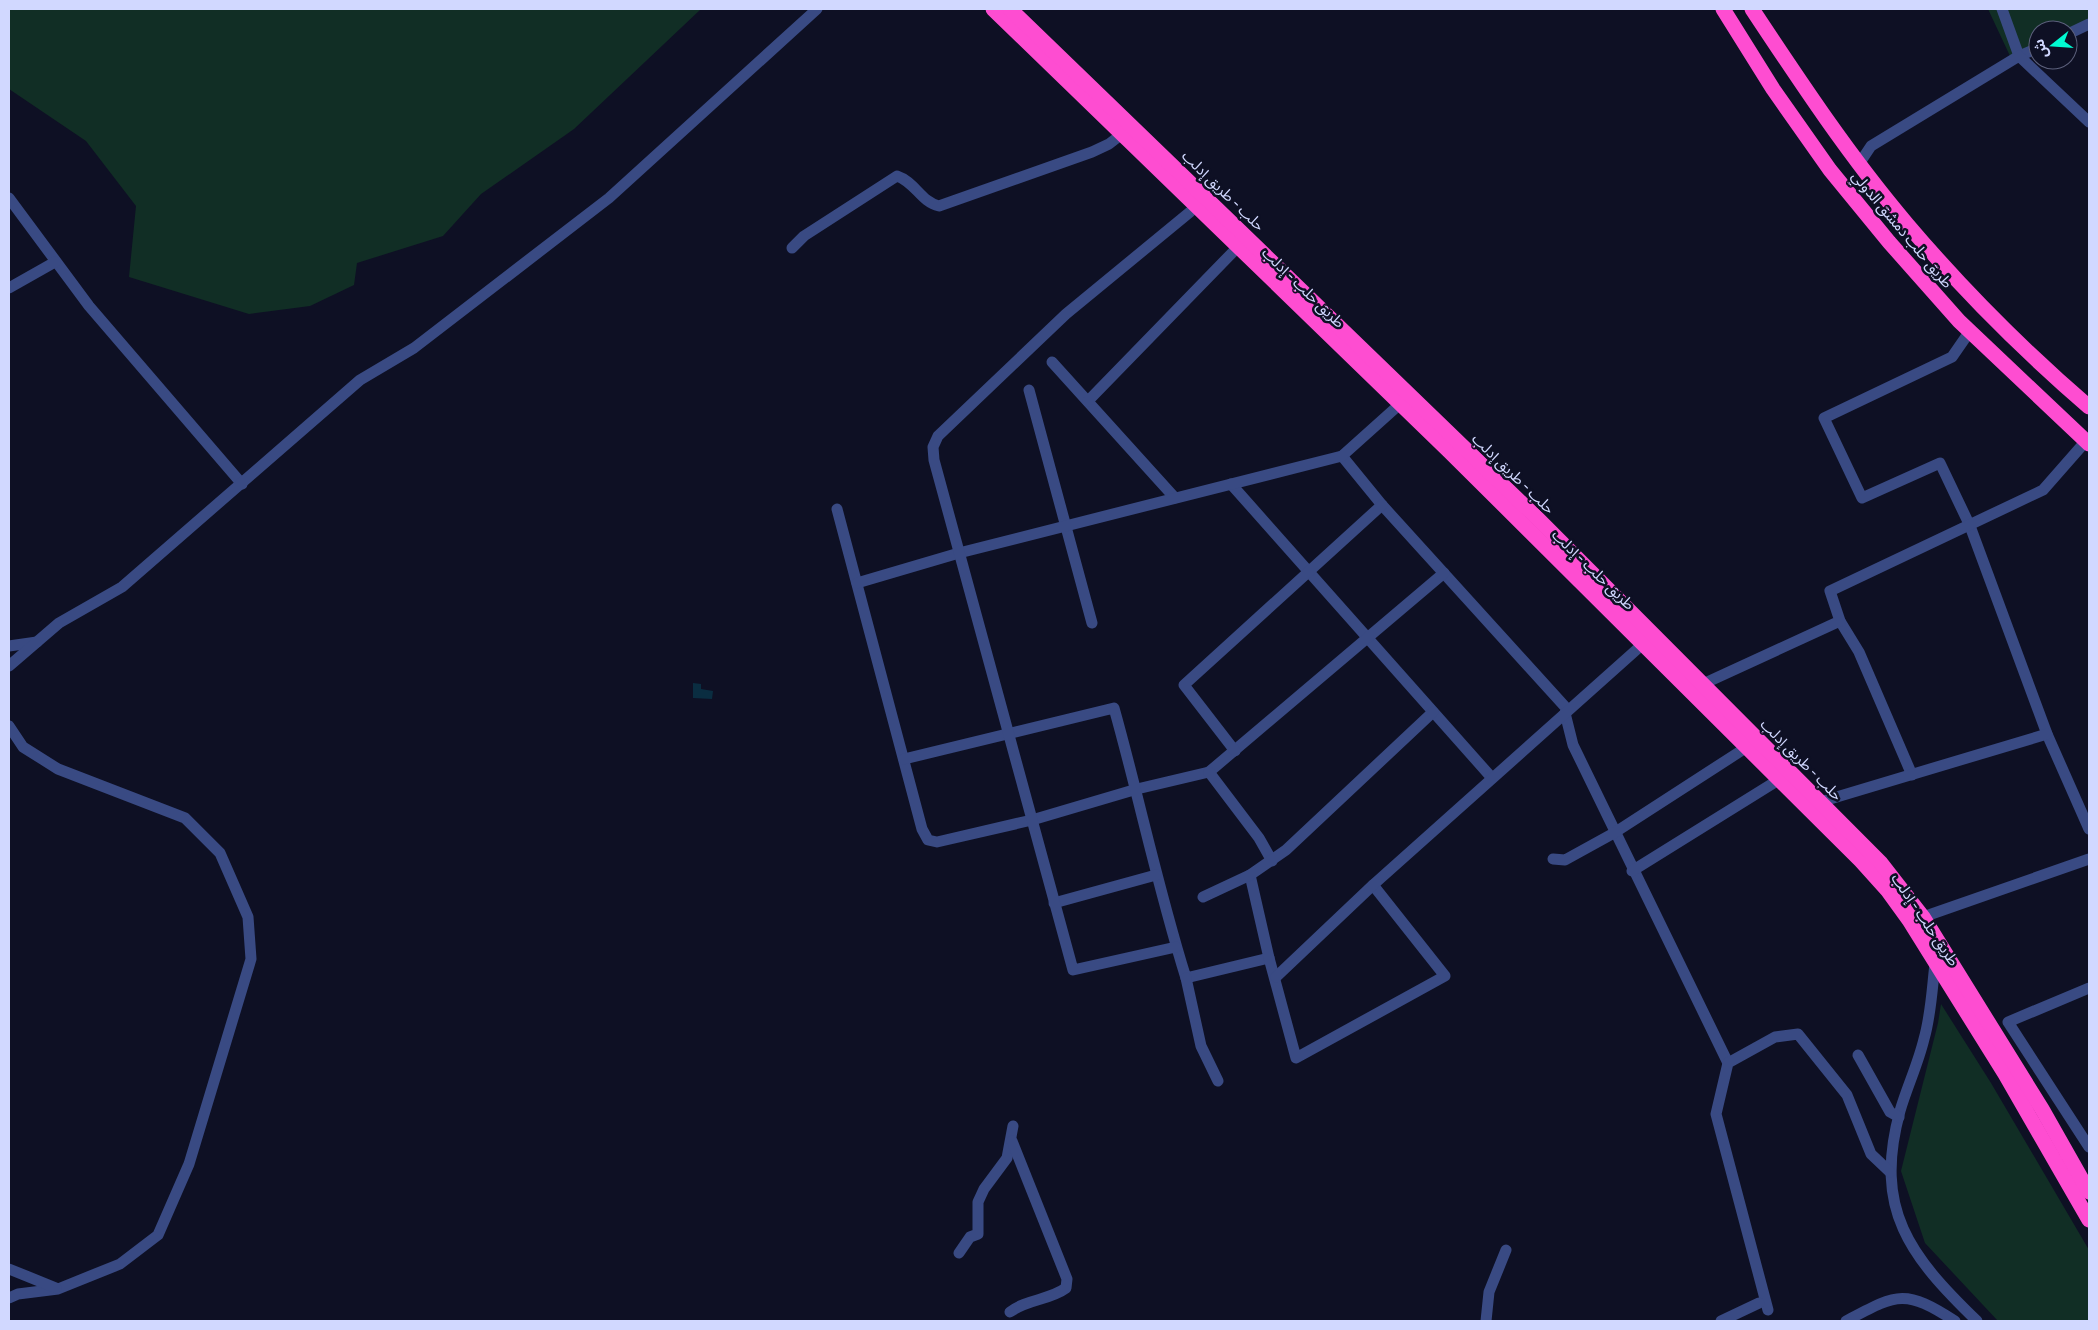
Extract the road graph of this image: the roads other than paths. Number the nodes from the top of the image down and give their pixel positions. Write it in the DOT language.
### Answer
graph roads {
  1 [pos="817,9"];
  2 [pos="993,9"];
  3 [pos="1010,9"];
  4 [pos="1723,9"];
  5 [pos="1752,9"];
  6 [pos="2002,9"];
  7 [pos="2028,52"];
  8 [pos="2019,56"];
  9 [pos="2089,122"];
  10 [pos="1127,130"];
  11 [pos="1860,164"];
  12 [pos="9,198"];
  13 [pos="1190,212"];
  14 [pos="792,248"];
  15 [pos="1233,252"];
  16 [pos="55,262"];
  17 [pos="9,288"];
  18 [pos="1970,331"];
  19 [pos="1052,362"];
  20 [pos="1029,390"];
  21 [pos="1404,400"];
  22 [pos="1088,401"];
  23 [pos="2089,407"];
  24 [pos="2088,442"];
  25 [pos="1342,456"];
  26 [pos="242,484"];
  27 [pos="1231,484"];
  28 [pos="1175,498"];
  29 [pos="1382,505"];
  30 [pos="837,510"];
  31 [pos="1066,526"];
  32 [pos="1970,526"];
  33 [pos="959,552"];
  34 [pos="1309,571"];
  35 [pos="1444,573"];
  36 [pos="857,583"];
  37 [pos="1840,621"];
  38 [pos="1092,623"];
  39 [pos="1368,638"];
  40 [pos="37,642"];
  41 [pos="1644,643"];
  42 [pos="9,646"];
  43 [pos="9,666"];
  44 [pos="1703,684"];
  45 [pos="1433,712"];
  46 [pos="1567,712"];
  47 [pos="9,726"];
  48 [pos="1009,734"];
  49 [pos="2047,734"];
  50 [pos="1747,747"];
  51 [pos="1235,751"];
  52 [pos="904,759"];
  53 [pos="1209,772"];
  54 [pos="1912,775"];
  55 [pos="1492,778"];
  56 [pos="1780,779"];
  57 [pos="1137,789"];
  58 [pos="1820,802"];
  59 [pos="1032,820"];
  60 [pos="2089,829"];
  61 [pos="1614,833"];
  62 [pos="1553,858"];
  63 [pos="2089,859"];
  64 [pos="1272,860"];
  65 [pos="1632,871"];
  66 [pos="1156,875"];
  67 [pos="1250,875"];
  68 [pos="1373,886"];
  69 [pos="1203,898"];
  70 [pos="1054,903"];
  71 [pos="1923,917"];
  72 [pos="1176,947"];
  73 [pos="1269,958"];
  74 [pos="1935,964"];
  75 [pos="1276,977"];
  76 [pos="1186,978"];
  77 [pos="2089,988"];
  78 [pos="1858,1055"];
  79 [pos="1728,1063"];
  80 [pos="1218,1081"];
  81 [pos="1899,1116"];
  82 [pos="1014,1126"];
  83 [pos="2084,1131"];
  84 [pos="1012,1141"];
  85 [pos="2089,1147"];
  86 [pos="1890,1172"];
  87 [pos="2089,1192"];
  88 [pos="2089,1220"];
  89 [pos="1506,1250"];
  90 [pos="959,1253"];
  91 [pos="9,1269"];
  92 [pos="58,1289"];
  93 [pos="9,1298"];
  94 [pos="1010,1312"];
  95 [pos="1486,1321"];
  96 [pos="1721,1321"];
  97 [pos="1846,1321"];
  98 [pos="1955,1321"];
  99 [pos="1978,1321"];
  1 -- 26 [label="street"];
  2 -- 10 [label="highway, طريق حلب - إدلب"];
  3 -- 10 [label="highway"];
  4 -- 18 [label="highway, طريق حلب دمشق الدولي"];
  5 -- 11 [label="highway, طريق حلب دمشق الدولي"];
  6 -- 8 [label="street"];
  7 -- 8 [label="street"];
  8 -- 9 [label="street"];
  8 -- 11 [label="street"];
  10 -- 14 [label="street"];
  10 -- 21 [label="highway, طريق حلب - إدلب"];
  11 -- 23 [label="highway, طريق حلب دمشق الدولي"];
  12 -- 16 [label="street"];
  13 -- 33 [label="street"];
  15 -- 22 [label="street"];
  16 -- 17 [label="street"];
  16 -- 26 [label="street"];
  18 -- 24 [label="highway, طريق حلب دمشق الدولي"];
  18 -- 32 [label="street"];
  19 -- 22 [label="street"];
  20 -- 31 [label="street"];
  21 -- 25 [label="street"];
  21 -- 41 [label="highway, طريق حلب - إدلب"];
  21 -- 44 [label="highway, حلب - طريق إدلب"];
  22 -- 28 [label="street"];
  24 -- 32 [label="street"];
  25 -- 27 [label="street"];
  25 -- 29 [label="street"];
  26 -- 40 [label="street"];
  27 -- 28 [label="street"];
  27 -- 34 [label="street"];
  28 -- 31 [label="street"];
  29 -- 34 [label="street"];
  29 -- 35 [label="street"];
  30 -- 36 [label="street"];
  31 -- 33 [label="street"];
  31 -- 38 [label="street"];
  32 -- 37 [label="street"];
  32 -- 49 [label="street"];
  33 -- 36 [label="street"];
  33 -- 48 [label="street"];
  34 -- 39 [label="street"];
  34 -- 51 [label="street"];
  35 -- 39 [label="street"];
  35 -- 46 [label="street"];
  36 -- 52 [label="street"];
  37 -- 44 [label="street"];
  37 -- 54 [label="street"];
  39 -- 45 [label="street"];
  39 -- 51 [label="street"];
  40 -- 42 [label="street"];
  40 -- 43 [label="street"];
  41 -- 46 [label="street"];
  41 -- 50 [label="highway, طريق حلب - إدلب"];
  44 -- 58 [label="highway, حلب - طريق إدلب"];
  45 -- 55 [label="street"];
  45 -- 64 [label="street"];
  46 -- 55 [label="street"];
  46 -- 61 [label="street"];
  47 -- 92 [label="street"];
  48 -- 52 [label="street"];
  48 -- 57 [label="street"];
  48 -- 59 [label="street"];
  49 -- 54 [label="street"];
  49 -- 60 [label="street"];
  50 -- 56 [label="highway, طريق حلب - إدلب"];
  50 -- 61 [label="street"];
  51 -- 53 [label="street"];
  52 -- 59 [label="street"];
  53 -- 57 [label="street"];
  53 -- 64 [label="street"];
  54 -- 58 [label="street"];
  55 -- 68 [label="street"];
  56 -- 65 [label="street"];
  56 -- 74 [label="highway, طريق حلب - إدلب"];
  57 -- 59 [label="street"];
  57 -- 66 [label="street"];
  58 -- 71 [label="highway, حلب - طريق إدلب"];
  59 -- 70 [label="street"];
  61 -- 62 [label="street"];
  61 -- 65 [label="street"];
  63 -- 71 [label="street"];
  64 -- 67 [label="street"];
  65 -- 79 [label="street"];
  66 -- 70 [label="street"];
  66 -- 72 [label="street"];
  67 -- 69 [label="street"];
  67 -- 73 [label="street"];
  68 -- 75 [label="street"];
  68 -- 75 [label="street"];
  70 -- 72 [label="street"];
  71 -- 87 [label="highway, حلب - طريق إدلب"];
  72 -- 76 [label="street"];
  73 -- 75 [label="street"];
  73 -- 76 [label="street"];
  74 -- 81 [label="street"];
  74 -- 88 [label="highway, طريق حلب - إدلب"];
  76 -- 80 [label="street"];
  77 -- 83 [label="street"];
  78 -- 81 [label="street"];
  79 -- 86 [label="street"];
  79 -- 96 [label="street"];
  81 -- 86 [label="street"];
  82 -- 84 [label="street"];
  83 -- 85 [label="street"];
  84 -- 90 [label="street"];
  84 -- 94 [label="street"];
  86 -- 99 [label="street"];
  89 -- 95 [label="street"];
  91 -- 92 [label="street"];
  92 -- 93 [label="street"];
  97 -- 98 [label="street"];
}
